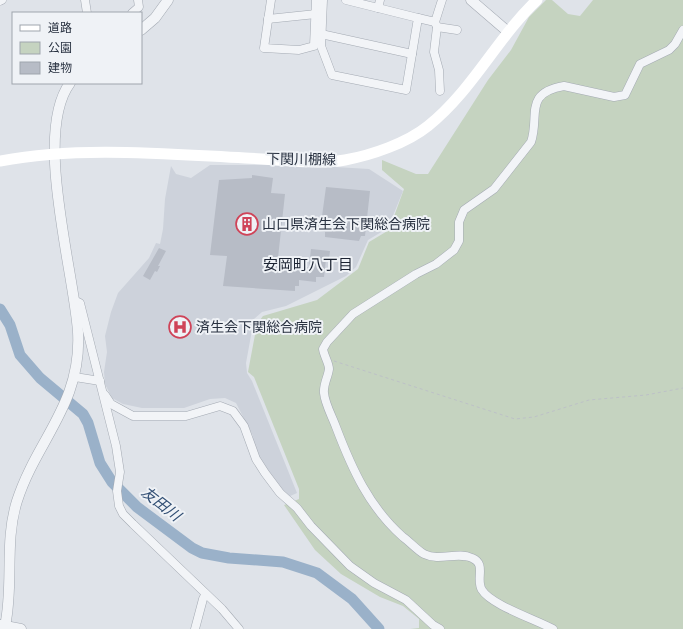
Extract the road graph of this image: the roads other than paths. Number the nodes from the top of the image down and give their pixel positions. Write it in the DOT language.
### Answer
graph roads {
  1 [pos="85,0"];
  2 [pos="138,0"];
  3 [pos="168,0"];
  4 [pos="270,0"];
  5 [pos="316,0"];
  6 [pos="323,0"];
  7 [pos="346,0"];
  8 [pos="442,0"];
  9 [pos="471,0"];
  10 [pos="537,0"];
  11 [pos="379,4"];
  12 [pos="87,12"];
  13 [pos="133,12"];
  14 [pos="316,14"];
  15 [pos="418,18"];
  16 [pos="268,19"];
  17 [pos="436,25"];
  18 [pos="142,29"];
  19 [pos="457,30"];
  20 [pos="683,30"];
  21 [pos="507,31"];
  22 [pos="321,34"];
  23 [pos="412,54"];
  24 [pos="69,84"];
  25 [pos="440,91"];
  26 [pos="55,153"];
  27 [pos="0,161"];
  28 [pos="74,300"];
  29 [pos="74,377"];
  30 [pos="100,381"];
  31 [pos="104,395"];
  32 [pos="205,595"];
  33 [pos="3,626"];
  34 [pos="21,629"];
  35 [pos="194,629"];
  36 [pos="239,629"];
  37 [pos="440,629"];
  38 [pos="553,629"];
  1 -- 12 [label="street"];
  2 -- 13 [label="street"];
  3 -- 18 [label="street"];
  4 -- 16 [label="street"];
  5 -- 14 [label="street"];
  6 -- 22 [label="street"];
  7 -- 11 [label="street"];
  8 -- 17 [label="street"];
  9 -- 21 [label="street"];
  10 -- 21 [label="main road, 下関川棚線"];
  11 -- 15 [label="street"];
  14 -- 16 [label="street"];
  14 -- 16 [label="street"];
  15 -- 17 [label="street"];
  15 -- 23 [label="street"];
  17 -- 19 [label="street"];
  17 -- 25 [label="street"];
  20 -- 38 [label="street"];
  21 -- 26 [label="main road, 下関川棚線"];
  22 -- 23 [label="street"];
  22 -- 23 [label="street"];
  24 -- 26 [label="street"];
  26 -- 27 [label="main road, 下関川棚線"];
  26 -- 28 [label="street"];
  28 -- 29 [label="street"];
  28 -- 30 [label="street"];
  29 -- 30 [label="street"];
  29 -- 33 [label="street"];
  30 -- 31 [label="street"];
  31 -- 32 [label="street"];
  31 -- 37 [label="street"];
  32 -- 35 [label="street"];
  32 -- 36 [label="street"];
  33 -- 34 [label="street"];
}
